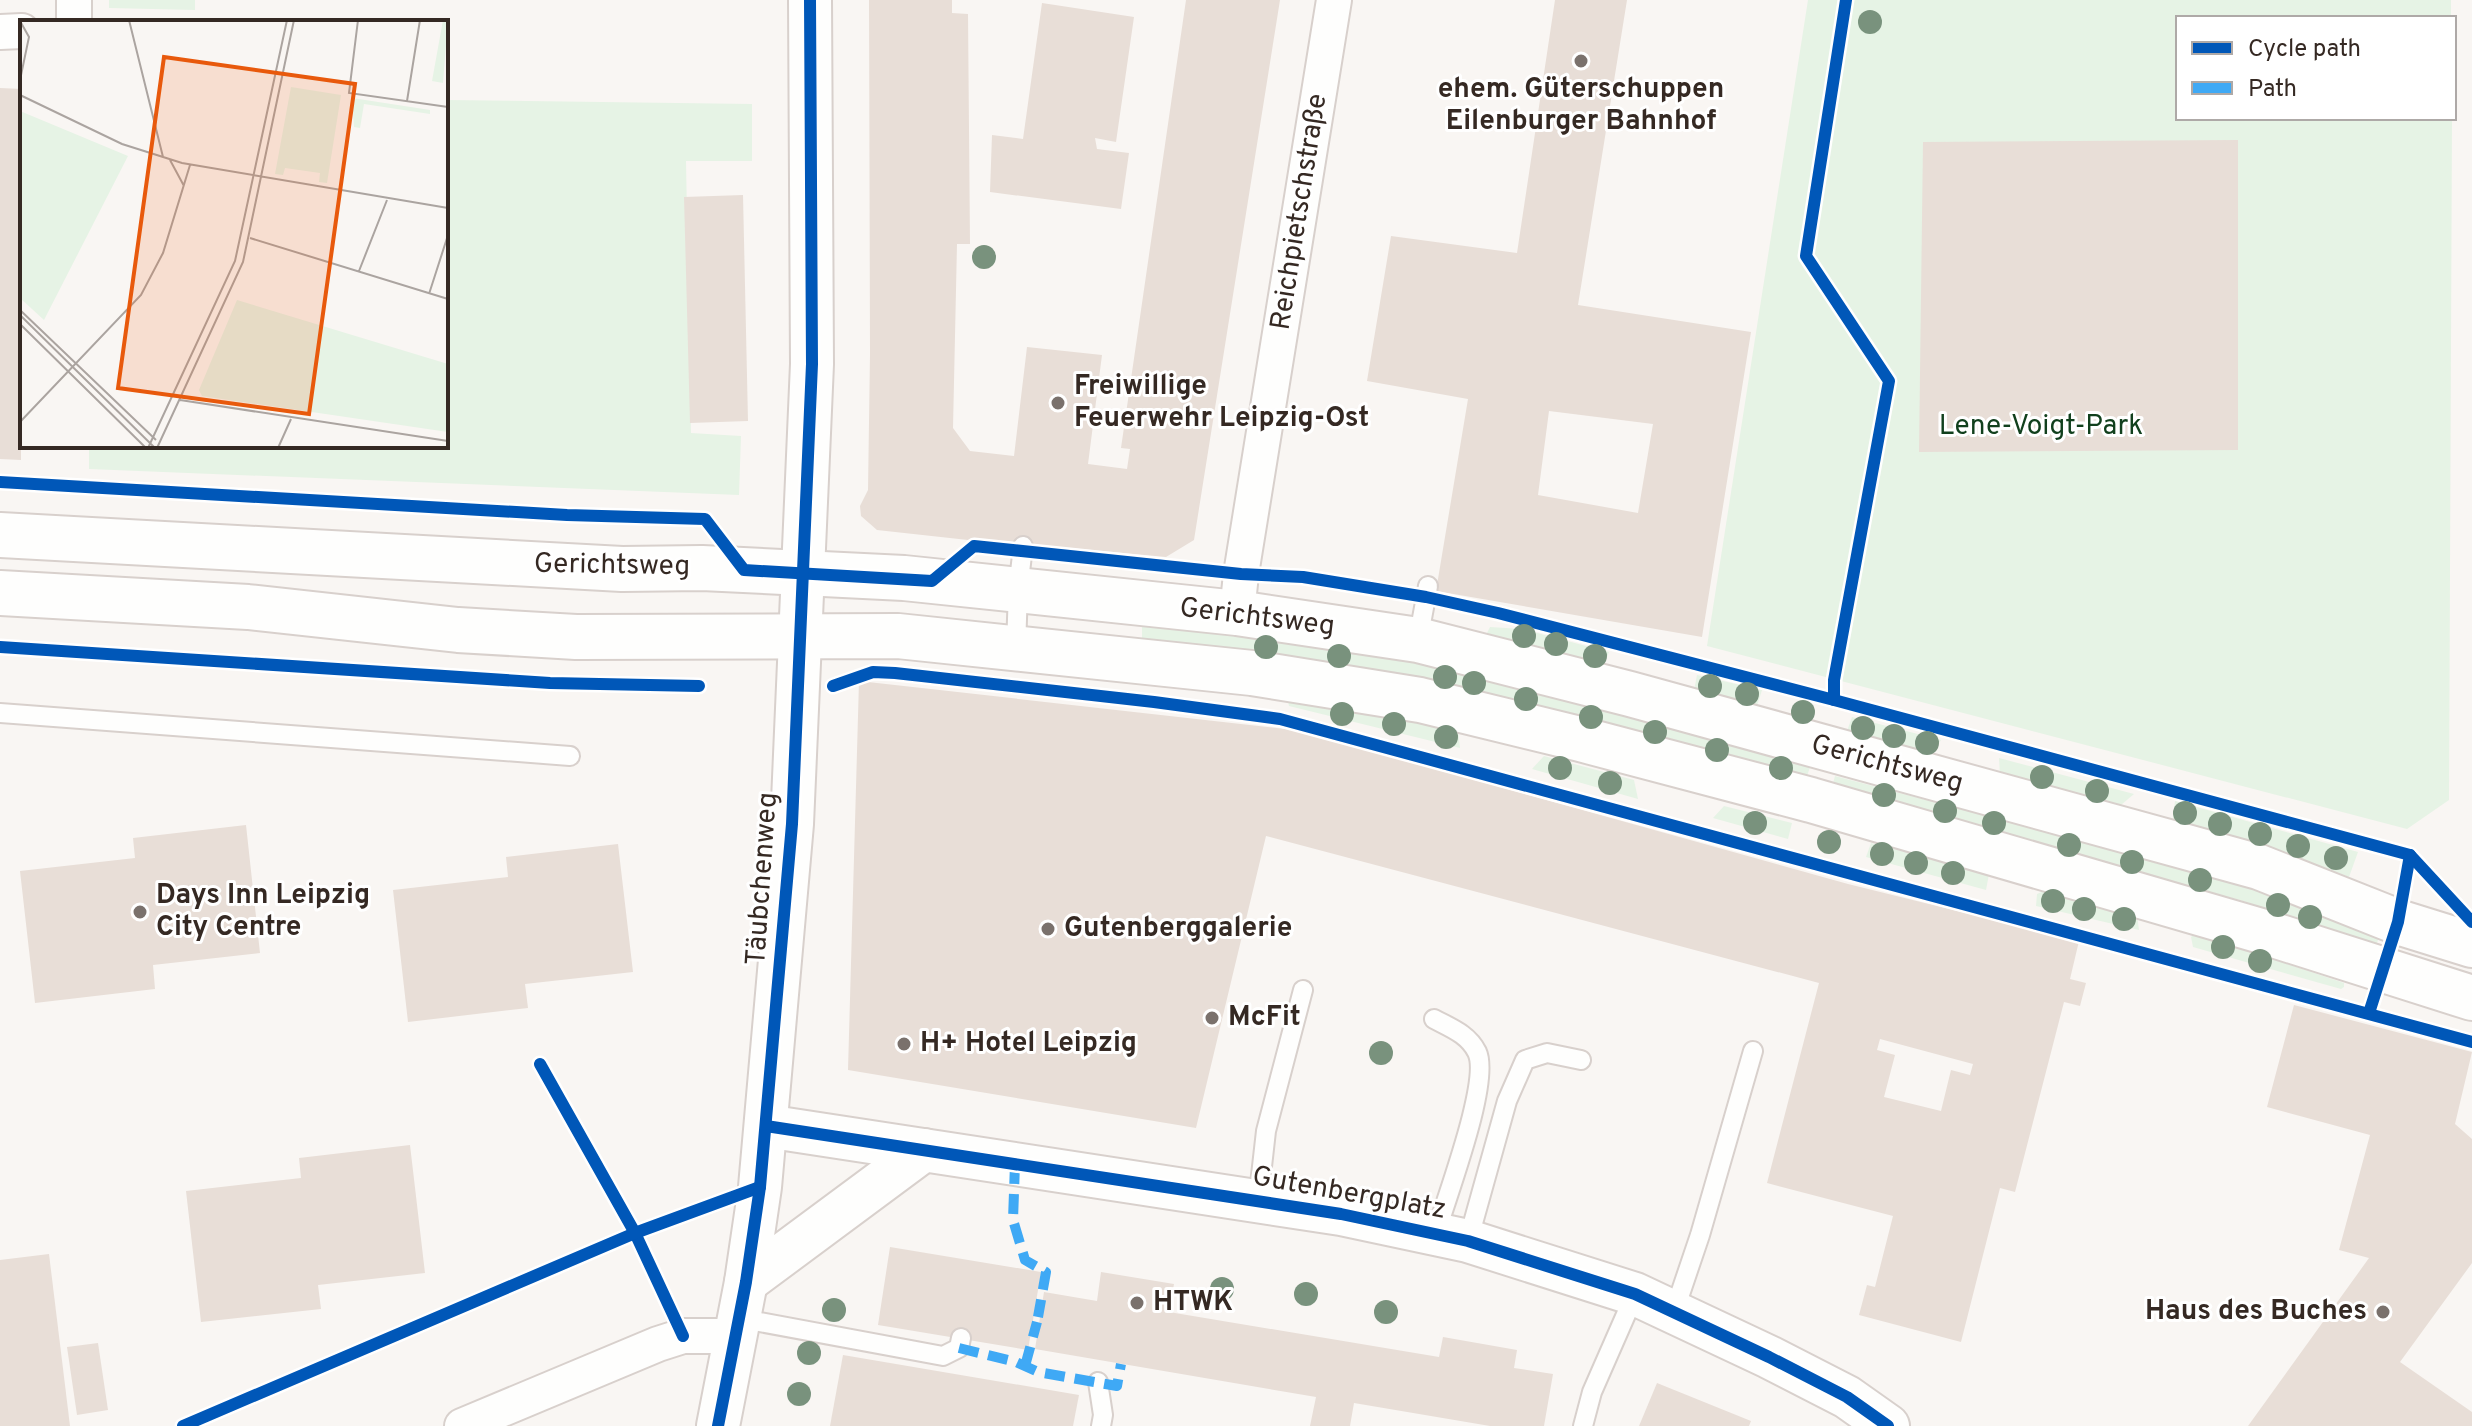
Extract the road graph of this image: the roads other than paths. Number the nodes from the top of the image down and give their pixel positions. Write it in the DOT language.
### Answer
graph roads {
  1 [pos="810,0"];
  2 [pos="1334,0"];
  3 [pos="20,31"];
  4 [pos="0,32"];
  5 [pos="0,535"];
  6 [pos="1023,546"];
  7 [pos="803,571"];
  8 [pos="1428,586"];
  9 [pos="1018,590"];
  10 [pos="0,593"];
  11 [pos="1237,613"];
  12 [pos="801,634"];
  13 [pos="1418,640"];
  14 [pos="1016,648"];
  15 [pos="0,713"];
  16 [pos="570,756"];
  17 [pos="2472,945"];
  18 [pos="1303,990"];
  19 [pos="2472,998"];
  20 [pos="1434,1019"];
  21 [pos="1753,1051"];
  22 [pos="1581,1060"];
  23 [pos="766,1126"];
  24 [pos="924,1150"];
  25 [pos="1258,1202"];
  26 [pos="1452,1237"];
  27 [pos="1635,1294"];
  28 [pos="740,1312"];
  29 [pos="1674,1312"];
  30 [pos="961,1338"];
  31 [pos="1098,1382"];
  32 [pos="462,1426"];
  33 [pos="718,1426"];
  34 [pos="1101,1426"];
  35 [pos="1583,1426"];
  36 [pos="1888,1426"];
  1 -- 7 [label="street, Täubchenweg"];
  2 -- 11 [label="street, Reichpietschstraße"];
  3 -- 4 [label="street"];
  5 -- 7 [label="main road, Gerichtsweg"];
  6 -- 9 [label="lane"];
  7 -- 9 [label="main road, Gerichtsweg"];
  7 -- 12 [label="street, Täubchenweg"];
  8 -- 13 [label="lane"];
  9 -- 11 [label="main road, Gerichtsweg"];
  9 -- 14 [label="lane"];
  10 -- 12 [label="main road, Gerichtsweg"];
  11 -- 13 [label="main road, Gerichtsweg"];
  12 -- 14 [label="main road, Gerichtsweg"];
  12 -- 23 [label="street, Täubchenweg"];
  13 -- 17 [label="main road, Gerichtsweg"];
  14 -- 19 [label="main road, Gerichtsweg"];
  15 -- 16 [label="lane"];
  18 -- 25 [label="lane"];
  20 -- 26 [label="lane"];
  21 -- 29 [label="lane"];
  22 -- 26 [label="lane"];
  23 -- 24 [label="street, Gutenbergplatz"];
  23 -- 28 [label="street, Täubchenweg"];
  24 -- 25 [label="street, Gutenbergplatz"];
  24 -- 28 [label="street"];
  25 -- 26 [label="street, Gutenbergplatz"];
  26 -- 27 [label="street, Gutenbergplatz"];
  27 -- 29 [label="street, Gutenbergplatz"];
  27 -- 35 [label="lane"];
  28 -- 30 [label="lane"];
  28 -- 32 [label="street"];
  28 -- 33 [label="street, Täubchenweg"];
  29 -- 36 [label="street, Gutenbergplatz"];
  31 -- 34 [label="lane"];
}
